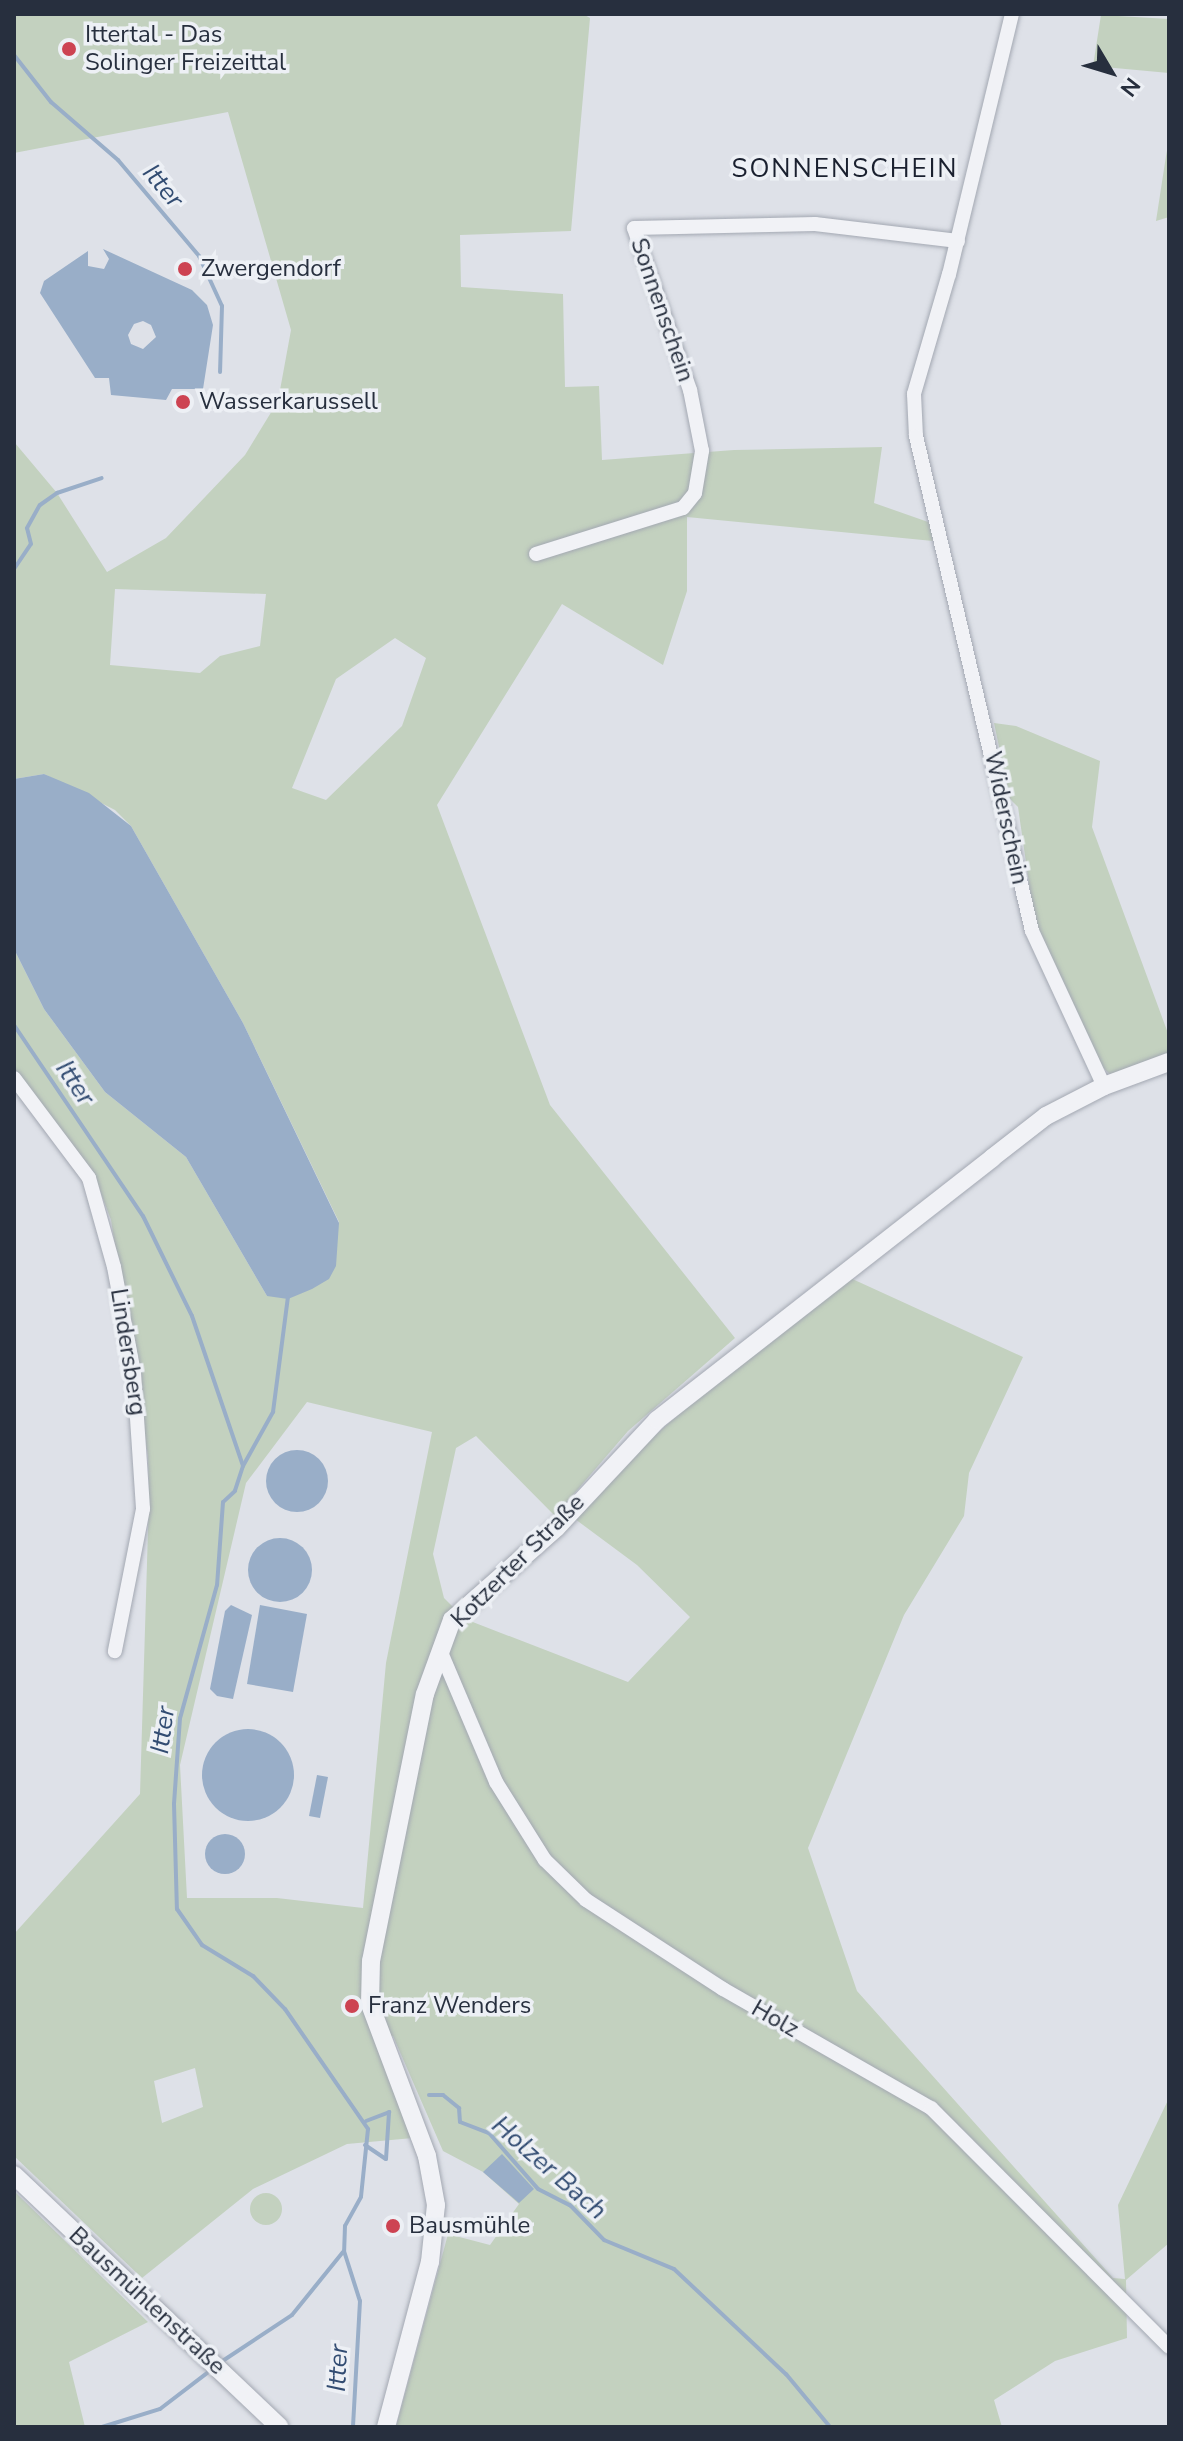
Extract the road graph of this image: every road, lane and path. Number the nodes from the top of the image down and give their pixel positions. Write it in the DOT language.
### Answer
graph roads {
  1 [pos="1012,14"];
  2 [pos="958,241"];
  3 [pos="536,554"];
  4 [pos="1169,1062"];
  5 [pos="14,1078"];
  6 [pos="1104,1086"];
  7 [pos="440,1649"];
  8 [pos="115,1651"];
  9 [pos="14,2175"];
  10 [pos="1169,2347"];
  11 [pos="280,2427"];
  12 [pos="386,2427"];
  1 -- 2 [label="street"];
  2 -- 3 [label="street, Sonnenschein"];
  2 -- 6 [label="street, Widerschein"];
  4 -- 6 [label="street, Kotzerter Straße"];
  5 -- 8 [label="street, Lindersberg"];
  6 -- 7 [label="street, Kotzerter Straße"];
  7 -- 10 [label="street, Holz"];
  7 -- 12 [label="street, Kotzerter Straße"];
  9 -- 11 [label="street, Bausmühlenstraße"];
}
